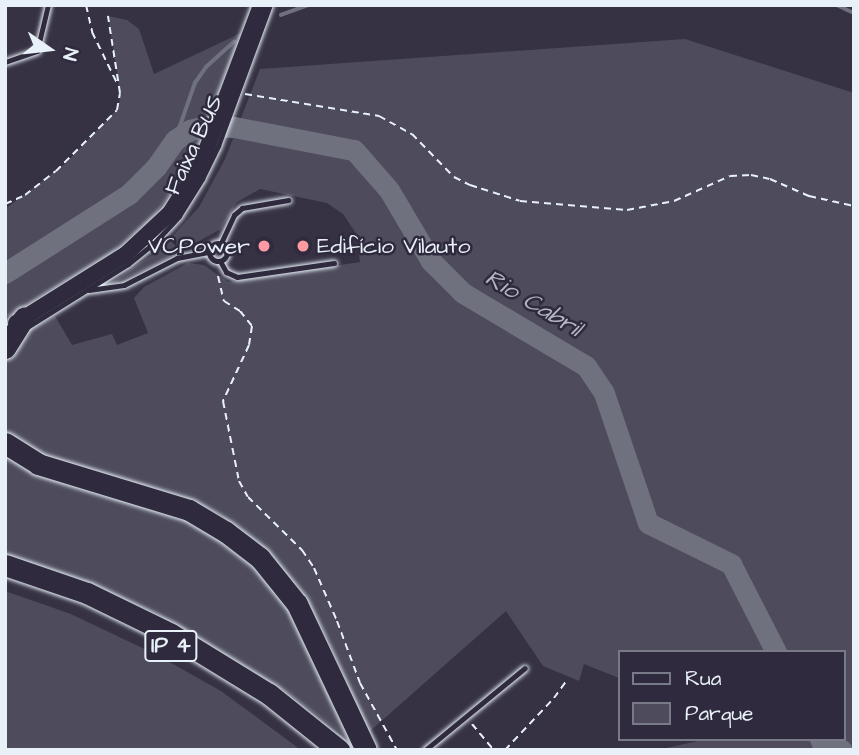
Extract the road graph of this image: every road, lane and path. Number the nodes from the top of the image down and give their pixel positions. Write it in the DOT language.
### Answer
graph roads {
  1 [pos="48,5"];
  2 [pos="86,5"];
  3 [pos="261,5"];
  4 [pos="270,5"];
  5 [pos="108,16"];
  6 [pos="5,62"];
  7 [pos="119,88"];
  8 [pos="234,91"];
  9 [pos="288,200"];
  10 [pos="5,204"];
  11 [pos="854,206"];
  12 [pos="221,243"];
  13 [pos="209,253"];
  14 [pos="219,261"];
  15 [pos="334,263"];
  16 [pos="78,290"];
  17 [pos="11,334"];
  18 [pos="5,443"];
  19 [pos="5,565"];
  20 [pos="5,576"];
  21 [pos="525,667"];
  22 [pos="567,680"];
  23 [pos="466,716"];
  24 [pos="317,750"];
  25 [pos="339,750"];
  26 [pos="366,750"];
  27 [pos="397,750"];
  28 [pos="425,750"];
  29 [pos="494,750"];
  30 [pos="505,750"];
  1 -- 6 [label="lane"];
  2 -- 7 [label="path"];
  3 -- 8 [label="main road"];
  4 -- 8 [label="lane, Faixa BUS"];
  5 -- 7 [label="path"];
  7 -- 10 [label="path"];
  8 -- 11 [label="path"];
  8 -- 16 [label="main road"];
  9 -- 12 [label="lane"];
  12 -- 13 [label="lane"];
  12 -- 14 [label="lane"];
  13 -- 14 [label="lane"];
  13 -- 16 [label="lane"];
  14 -- 15 [label="lane"];
  14 -- 27 [label="path"];
  16 -- 17 [label="main road"];
  18 -- 26 [label="highway"];
  19 -- 25 [label="highway, IP 4"];
  20 -- 24 [label="highway, IP 4"];
  21 -- 23 [label="lane"];
  22 -- 30 [label="path"];
  23 -- 28 [label="lane"];
  23 -- 29 [label="path"];
}
